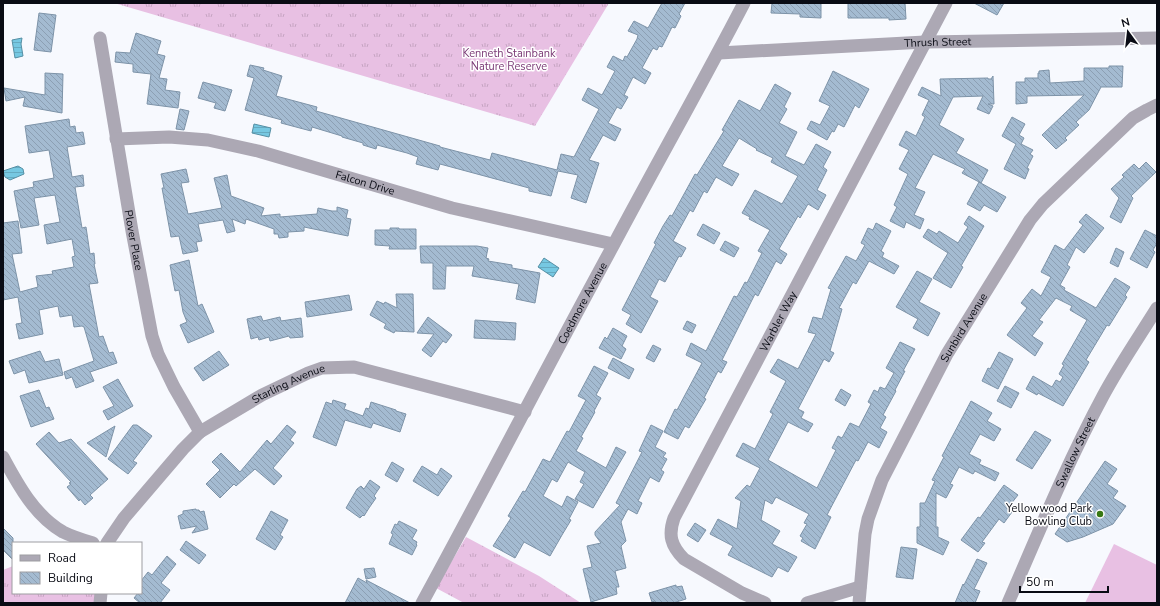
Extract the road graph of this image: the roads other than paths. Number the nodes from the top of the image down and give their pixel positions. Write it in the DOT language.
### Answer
graph roads {
  1 [pos="744,3"];
  2 [pos="946,3"];
  3 [pos="100,38"];
  4 [pos="1157,38"];
  5 [pos="925,42"];
  6 [pos="719,53"];
  7 [pos="1157,105"];
  8 [pos="116,139"];
  9 [pos="613,244"];
  10 [pos="1157,308"];
  11 [pos="525,412"];
  12 [pos="200,432"];
  13 [pos="3,457"];
  14 [pos="90,542"];
  15 [pos="108,542"];
  16 [pos="860,587"];
  17 [pos="742,598"];
  18 [pos="422,603"];
  19 [pos="765,603"];
  20 [pos="807,603"];
  21 [pos="859,603"];
  22 [pos="1008,603"];
  1 -- 6 [label="street, Coedmore Avenue"];
  2 -- 5 [label="street, Warbler Way"];
  3 -- 8 [label="street, Plover Place"];
  4 -- 5 [label="street, Thrush Street"];
  5 -- 6 [label="street, Thrush Street"];
  5 -- 17 [label="street, Warbler Way"];
  6 -- 9 [label="street, Coedmore Avenue"];
  7 -- 16 [label="street, Sunbird Avenue"];
  8 -- 9 [label="street, Falcon Drive"];
  8 -- 12 [label="street, Plover Place"];
  9 -- 11 [label="street, Coedmore Avenue"];
  10 -- 22 [label="street, Swallow Street"];
  11 -- 12 [label="street, Starling Avenue"];
  11 -- 18 [label="street, Coedmore Avenue"];
  12 -- 15 [label="street, Starling Avenue"];
  13 -- 14 [label="street"];
  16 -- 20 [label="street"];
  16 -- 21 [label="street, Sunbird Avenue"];
  17 -- 19 [label="street, Warbler Way"];
}
